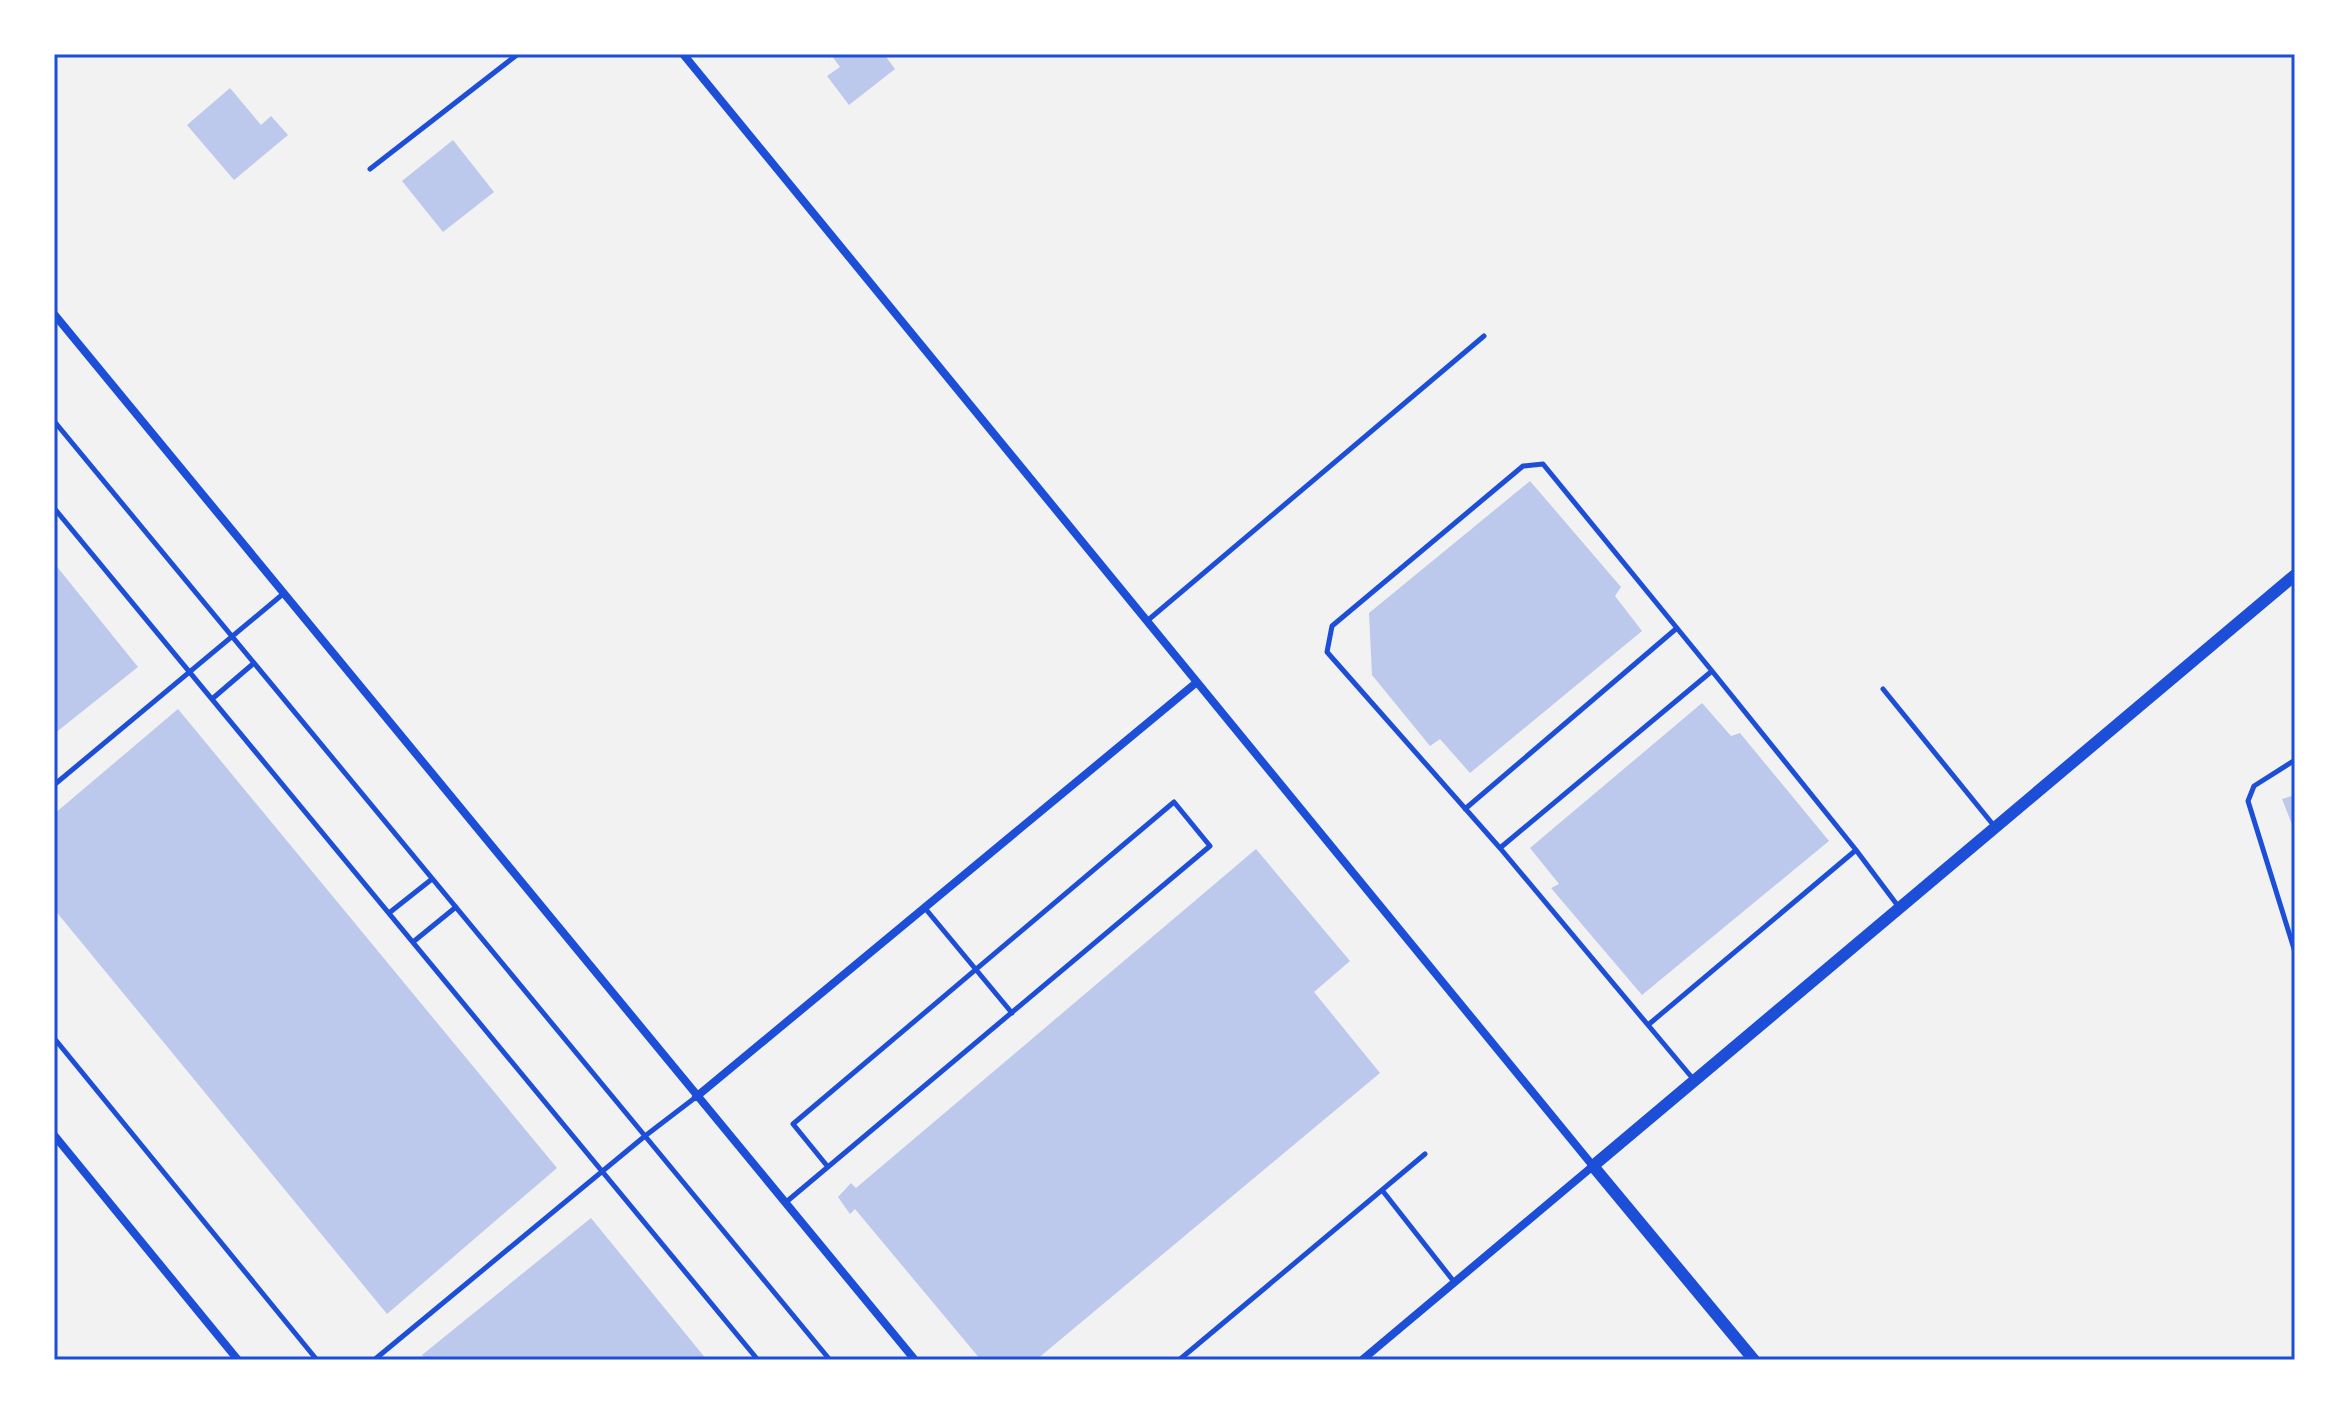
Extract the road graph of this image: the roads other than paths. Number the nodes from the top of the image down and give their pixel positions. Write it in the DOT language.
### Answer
graph roads {
  1 [pos="518,54"];
  2 [pos="683,54"];
  3 [pos="370,169"];
  4 [pos="54,314"];
  5 [pos="1484,336"];
  6 [pos="54,421"];
  7 [pos="54,508"];
  8 [pos="2293,582"];
  9 [pos="283,594"];
  10 [pos="1147,621"];
  11 [pos="1677,628"];
  12 [pos="233,637"];
  13 [pos="254,663"];
  14 [pos="1712,671"];
  15 [pos="190,672"];
  16 [pos="1197,682"];
  17 [pos="1883,689"];
  18 [pos="212,699"];
  19 [pos="2295,760"];
  20 [pos="54,785"];
  21 [pos="1465,809"];
  22 [pos="1996,827"];
  23 [pos="1500,848"];
  24 [pos="1856,850"];
  25 [pos="432,879"];
  26 [pos="456,907"];
  27 [pos="924,907"];
  28 [pos="1900,909"];
  29 [pos="389,913"];
  30 [pos="413,942"];
  31 [pos="2295,952"];
  32 [pos="976,970"];
  33 [pos="1012,1013"];
  34 [pos="1648,1025"];
  35 [pos="54,1038"];
  36 [pos="1695,1081"];
  37 [pos="696,1097"];
  38 [pos="54,1135"];
  39 [pos="645,1136"];
  40 [pos="1425,1154"];
  41 [pos="1593,1166"];
  42 [pos="828,1167"];
  43 [pos="602,1171"];
  44 [pos="1382,1190"];
  45 [pos="785,1204"];
  46 [pos="1455,1283"];
  47 [pos="238,1360"];
  48 [pos="317,1360"];
  49 [pos="374,1360"];
  50 [pos="758,1360"];
  51 [pos="830,1360"];
  52 [pos="915,1360"];
  53 [pos="1179,1360"];
  54 [pos="1362,1360"];
  55 [pos="1754,1360"];
  1 -- 3 [label="lane"];
  2 -- 10 [label="street"];
  4 -- 9 [label="street"];
  5 -- 10 [label="lane"];
  6 -- 12 [label="lane"];
  7 -- 15 [label="lane"];
  8 -- 22 [label="street"];
  9 -- 12 [label="lane"];
  9 -- 37 [label="street"];
  10 -- 16 [label="street"];
  11 -- 14 [label="lane"];
  11 -- 21 [label="lane"];
  11 -- 21 [label="lane"];
  12 -- 13 [label="lane"];
  12 -- 15 [label="lane"];
  13 -- 18 [label="lane"];
  13 -- 25 [label="lane"];
  14 -- 23 [label="lane"];
  14 -- 24 [label="lane"];
  15 -- 18 [label="lane"];
  15 -- 20 [label="lane"];
  16 -- 27 [label="street"];
  16 -- 41 [label="street"];
  17 -- 22 [label="lane"];
  18 -- 29 [label="lane"];
  19 -- 31 [label="lane"];
  21 -- 23 [label="lane"];
  22 -- 28 [label="street"];
  23 -- 34 [label="lane"];
  24 -- 28 [label="lane"];
  24 -- 34 [label="lane"];
  25 -- 26 [label="lane"];
  25 -- 29 [label="lane"];
  26 -- 30 [label="lane"];
  26 -- 39 [label="lane"];
  27 -- 32 [label="lane"];
  27 -- 37 [label="street"];
  28 -- 36 [label="street"];
  29 -- 30 [label="lane"];
  30 -- 43 [label="lane"];
  32 -- 33 [label="lane"];
  32 -- 33 [label="lane"];
  32 -- 42 [label="lane"];
  33 -- 42 [label="lane"];
  34 -- 36 [label="lane"];
  35 -- 48 [label="lane"];
  36 -- 41 [label="street"];
  37 -- 39 [label="lane"];
  37 -- 45 [label="street"];
  38 -- 47 [label="street"];
  39 -- 43 [label="lane"];
  39 -- 51 [label="lane"];
  40 -- 44 [label="lane"];
  41 -- 46 [label="street"];
  41 -- 55 [label="street"];
  42 -- 45 [label="lane"];
  43 -- 49 [label="lane"];
  43 -- 50 [label="lane"];
  44 -- 46 [label="lane"];
  44 -- 53 [label="lane"];
  45 -- 52 [label="street"];
  46 -- 54 [label="street"];
}
